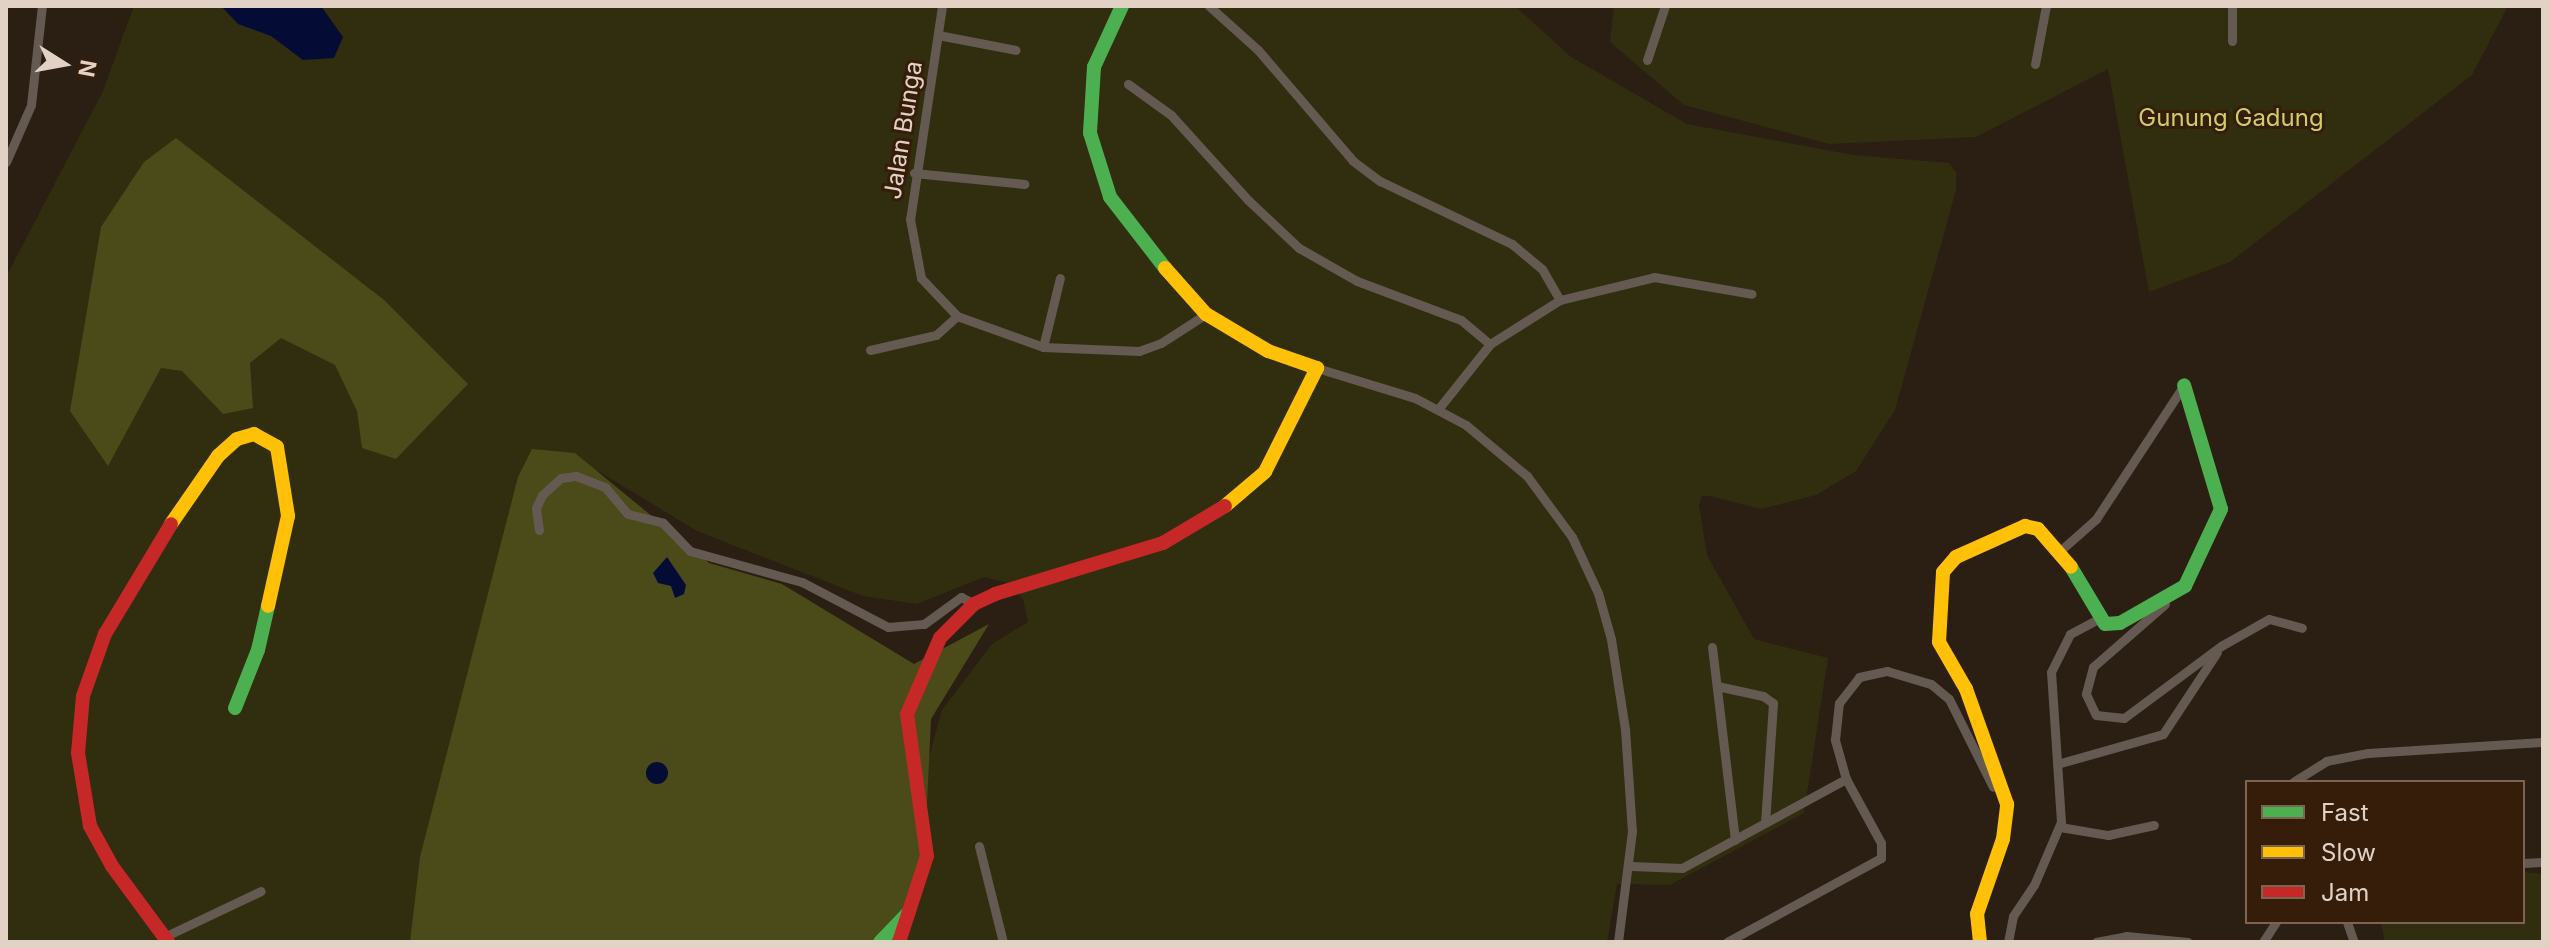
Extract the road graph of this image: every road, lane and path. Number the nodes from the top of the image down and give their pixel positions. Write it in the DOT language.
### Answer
graph roads {
  1 [pos="42,6"];
  2 [pos="942,6"];
  3 [pos="1122,6"];
  4 [pos="1209,6"];
  5 [pos="1665,6"];
  6 [pos="2046,6"];
  7 [pos="2232,6"];
  8 [pos="938,35"];
  9 [pos="2232,41"];
  10 [pos="1016,50"];
  11 [pos="1647,60"];
  12 [pos="2035,64"];
  13 [pos="1128,84"];
  14 [pos="6,162"];
  15 [pos="914,173"];
  16 [pos="1024,184"];
  17 [pos="1060,278"];
  18 [pos="1752,294"];
  19 [pos="1560,300"];
  20 [pos="1206,314"];
  21 [pos="957,316"];
  22 [pos="1490,344"];
  23 [pos="1043,347"];
  24 [pos="870,350"];
  25 [pos="1317,368"];
  26 [pos="2184,385"];
  27 [pos="1439,408"];
  28 [pos="539,530"];
  29 [pos="2061,550"];
  30 [pos="2185,586"];
  31 [pos="974,604"];
  32 [pos="2098,619"];
  33 [pos="2302,628"];
  34 [pos="2221,646"];
  35 [pos="1712,647"];
  36 [pos="1717,686"];
  37 [pos="235,708"];
  38 [pos="2543,742"];
  39 [pos="2057,764"];
  40 [pos="1846,779"];
  41 [pos="2296,780"];
  42 [pos="2007,804"];
  43 [pos="1765,823"];
  44 [pos="2154,825"];
  45 [pos="2060,827"];
  46 [pos="1735,840"];
  47 [pos="979,846"];
  48 [pos="1631,866"];
  49 [pos="261,891"];
  50 [pos="907,914"];
  51 [pos="2275,924"];
  52 [pos="166,939"];
  53 [pos="880,942"];
  54 [pos="899,942"];
  55 [pos="1003,942"];
  56 [pos="1618,942"];
  57 [pos="1727,942"];
  58 [pos="1980,942"];
  59 [pos="2008,942"];
  60 [pos="2096,942"];
  61 [pos="2188,942"];
  62 [pos="2263,942"];
  1 -- 14 [label="street"];
  2 -- 8 [label="street, Jalan Bunga"];
  3 -- 20 [label="street"];
  4 -- 19 [label="street"];
  5 -- 11 [label="street"];
  6 -- 12 [label="street"];
  7 -- 9 [label="street"];
  8 -- 10 [label="street"];
  8 -- 15 [label="street, Jalan Bunga"];
  13 -- 22 [label="street"];
  15 -- 16 [label="street"];
  15 -- 21 [label="street, Jalan Bunga"];
  17 -- 23 [label="street"];
  18 -- 19 [label="street"];
  19 -- 22 [label="street"];
  20 -- 23 [label="street, Jalan Bunga"];
  20 -- 25 [label="street"];
  21 -- 23 [label="street, Jalan Bunga"];
  21 -- 24 [label="street"];
  22 -- 27 [label="street"];
  25 -- 27 [label="street"];
  25 -- 31 [label="street"];
  26 -- 29 [label="street"];
  26 -- 30 [label="street"];
  27 -- 48 [label="street"];
  28 -- 31 [label="street"];
  29 -- 32 [label="street"];
  29 -- 42 [label="street"];
  30 -- 32 [label="street"];
  30 -- 34 [label="street"];
  31 -- 50 [label="street"];
  32 -- 39 [label="street"];
  33 -- 34 [label="street"];
  34 -- 39 [label="street"];
  35 -- 36 [label="street"];
  36 -- 43 [label="street"];
  36 -- 46 [label="street"];
  37 -- 52 [label="street"];
  38 -- 41 [label="street"];
  39 -- 45 [label="street"];
  40 -- 42 [label="street"];
  40 -- 43 [label="street"];
  40 -- 57 [label="street"];
  42 -- 58 [label="street"];
  43 -- 46 [label="street"];
  44 -- 45 [label="street"];
  45 -- 59 [label="street"];
  46 -- 48 [label="street"];
  47 -- 55 [label="street"];
  48 -- 56 [label="street"];
  49 -- 52 [label="street"];
  50 -- 53 [label="street"];
  50 -- 54 [label="street"];
  51 -- 62 [label="street"];
  60 -- 61 [label="street"];
}
